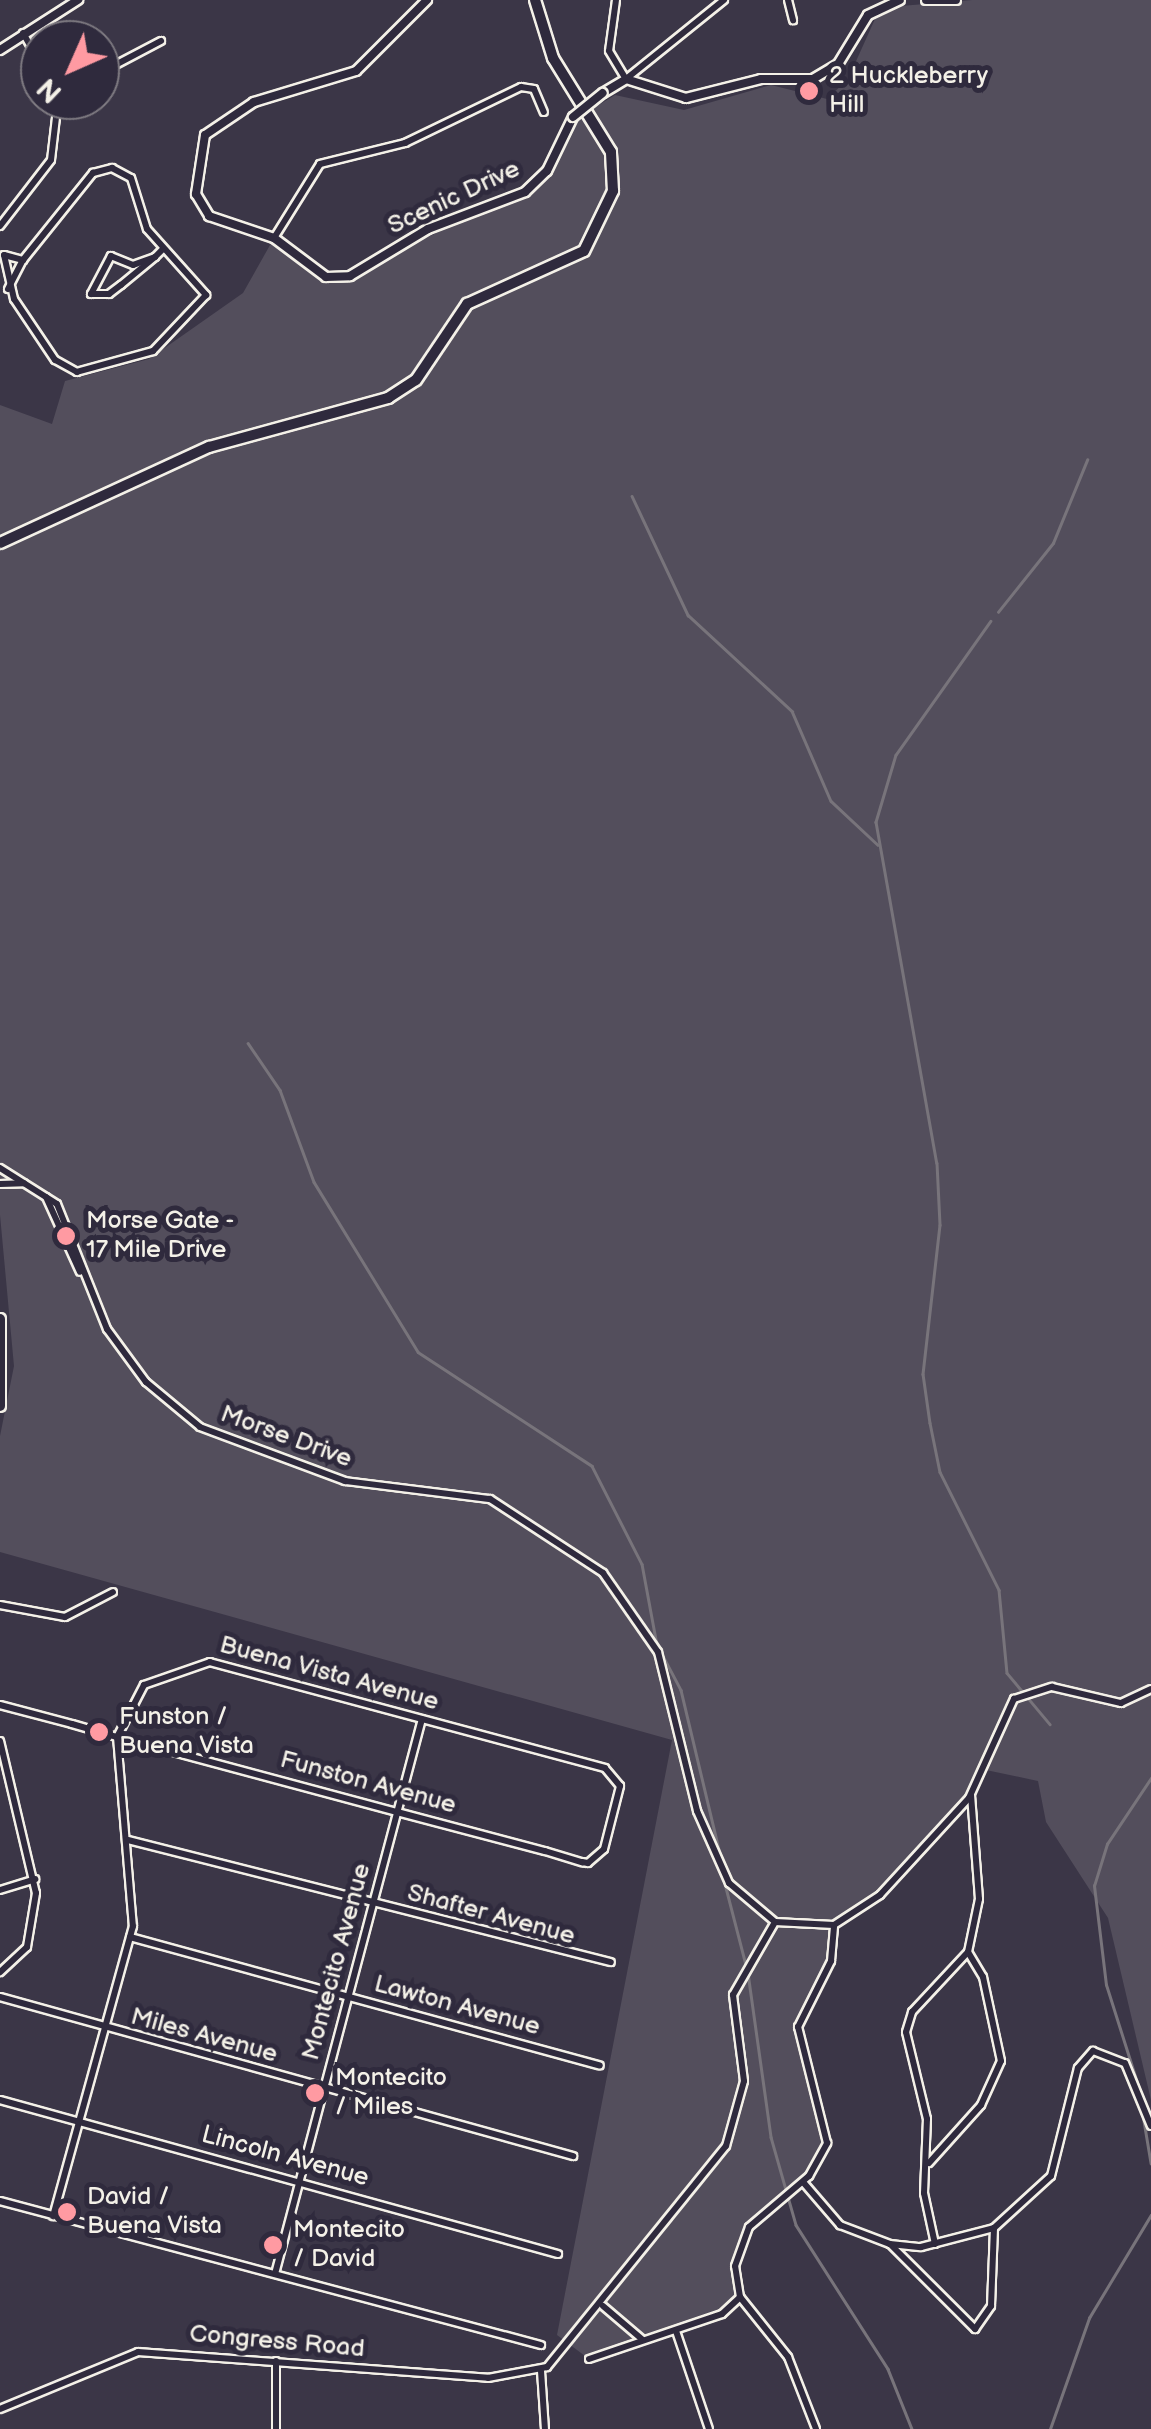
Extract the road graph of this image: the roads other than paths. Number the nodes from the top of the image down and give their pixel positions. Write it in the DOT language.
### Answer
graph roads {
  1 [pos="78,0"];
  2 [pos="427,0"];
  3 [pos="534,0"];
  4 [pos="616,0"];
  5 [pos="724,0"];
  6 [pos="788,0"];
  7 [pos="900,0"];
  8 [pos="926,0"];
  9 [pos="956,0"];
  10 [pos="45,20"];
  11 [pos="793,20"];
  12 [pos="162,41"];
  13 [pos="120,63"];
  14 [pos="626,79"];
  15 [pos="544,112"];
  16 [pos="56,120"];
  17 [pos="0,226"];
  18 [pos="274,238"];
  19 [pos="162,250"];
  20 [pos="2,252"];
  21 [pos="155,257"];
  22 [pos="23,260"];
  23 [pos="8,290"];
  24 [pos="0,543"];
  25 [pos="0,1168"];
  26 [pos="0,1184"];
  27 [pos="29,1184"];
  28 [pos="0,1319"];
  29 [pos="0,1406"];
  30 [pos="113,1592"];
  31 [pos="0,1605"];
  32 [pos="1151,1688"];
  33 [pos="0,1705"];
  34 [pos="422,1720"];
  35 [pos="117,1736"];
  36 [pos="0,1741"];
  37 [pos="619,1791"];
  38 [pos="971,1795"];
  39 [pos="397,1812"];
  40 [pos="128,1840"];
  41 [pos="35,1879"];
  42 [pos="0,1890"];
  43 [pos="374,1904"];
  44 [pos="775,1922"];
  45 [pos="834,1925"];
  46 [pos="130,1937"];
  47 [pos="968,1952"];
  48 [pos="611,1962"];
  49 [pos="0,1972"];
  50 [pos="348,1996"];
  51 [pos="0,1997"];
  52 [pos="105,2030"];
  53 [pos="600,2066"];
  54 [pos="324,2088"];
  55 [pos="0,2100"];
  56 [pos="80,2122"];
  57 [pos="1151,2126"];
  58 [pos="573,2156"];
  59 [pos="929,2163"];
  60 [pos="300,2181"];
  61 [pos="804,2182"];
  62 [pos="0,2201"];
  63 [pos="54,2216"];
  64 [pos="994,2228"];
  65 [pos="890,2244"];
  66 [pos="934,2244"];
  67 [pos="558,2254"];
  68 [pos="275,2274"];
  69 [pos="740,2297"];
  70 [pos="602,2306"];
  71 [pos="676,2331"];
  72 [pos="644,2340"];
  73 [pos="541,2345"];
  74 [pos="589,2359"];
  75 [pos="276,2361"];
  76 [pos="541,2371"];
  77 [pos="0,2409"];
  78 [pos="276,2429"];
  79 [pos="544,2429"];
  80 [pos="710,2429"];
  81 [pos="816,2429"];
  1 -- 10 [label="street"];
  2 -- 18 [label="street, Scenic Drive"];
  3 -- 24 [label="main road"];
  4 -- 14 [label="street"];
  5 -- 14 [label="street"];
  6 -- 11 [label="street"];
  7 -- 14 [label="street"];
  8 -- 9 [label="street"];
  12 -- 13 [label="street"];
  14 -- 18 [label="street, Scenic Drive, bridge"];
  15 -- 18 [label="street"];
  16 -- 17 [label="street"];
  19 -- 21 [label="street"];
  19 -- 22 [label="street"];
  19 -- 23 [label="street"];
  20 -- 22 [label="street"];
  20 -- 23 [label="street"];
  21 -- 21 [label="street"];
  22 -- 23 [label="street"];
  25 -- 27 [label="street, Morse Drive"];
  26 -- 27 [label="street"];
  27 -- 44 [label="street, Morse Drive"];
  28 -- 29 [label="main road"];
  30 -- 31 [label="street"];
  32 -- 38 [label="street"];
  33 -- 35 [label="street, Funston Avenue"];
  34 -- 35 [label="street, Buena Vista Avenue"];
  34 -- 37 [label="street, Buena Vista Avenue"];
  34 -- 39 [label="street, Montecito Avenue"];
  35 -- 39 [label="street, Funston Avenue"];
  35 -- 40 [label="street"];
  36 -- 41 [label="street"];
  37 -- 39 [label="street, Funston Avenue"];
  38 -- 45 [label="street"];
  38 -- 47 [label="street"];
  39 -- 43 [label="street, Montecito Avenue"];
  40 -- 43 [label="street, Shafter Avenue"];
  40 -- 46 [label="street"];
  41 -- 42 [label="street"];
  41 -- 49 [label="street"];
  43 -- 48 [label="street, Shafter Avenue"];
  43 -- 50 [label="street, Montecito Avenue"];
  44 -- 45 [label="street"];
  44 -- 70 [label="street, Congress Road"];
  45 -- 61 [label="street"];
  46 -- 50 [label="street, Lawton Avenue"];
  46 -- 52 [label="street"];
  47 -- 59 [label="street"];
  47 -- 59 [label="street"];
  50 -- 53 [label="street, Lawton Avenue"];
  50 -- 54 [label="street, Montecito Avenue"];
  51 -- 52 [label="street, Miles Avenue"];
  52 -- 54 [label="street, Miles Avenue"];
  52 -- 56 [label="street"];
  54 -- 58 [label="street, Miles Avenue"];
  54 -- 60 [label="street, Montecito Avenue"];
  55 -- 56 [label="street, Lincoln Avenue"];
  56 -- 60 [label="street, Lincoln Avenue"];
  56 -- 63 [label="street"];
  57 -- 64 [label="street"];
  59 -- 66 [label="street"];
  60 -- 67 [label="street, Lincoln Avenue"];
  60 -- 68 [label="street, Montecito Avenue"];
  61 -- 65 [label="street"];
  61 -- 69 [label="street"];
  62 -- 63 [label="street"];
  63 -- 68 [label="street"];
  64 -- 65 [label="street"];
  64 -- 66 [label="street"];
  65 -- 66 [label="street"];
  68 -- 73 [label="street"];
  69 -- 71 [label="street"];
  69 -- 81 [label="street"];
  70 -- 72 [label="street"];
  70 -- 76 [label="street, Congress Road"];
  71 -- 72 [label="street"];
  71 -- 80 [label="street"];
  72 -- 74 [label="street"];
  75 -- 76 [label="street, Congress Road"];
  75 -- 77 [label="street, Congress Road"];
  75 -- 78 [label="street"];
  76 -- 79 [label="street"];
}
